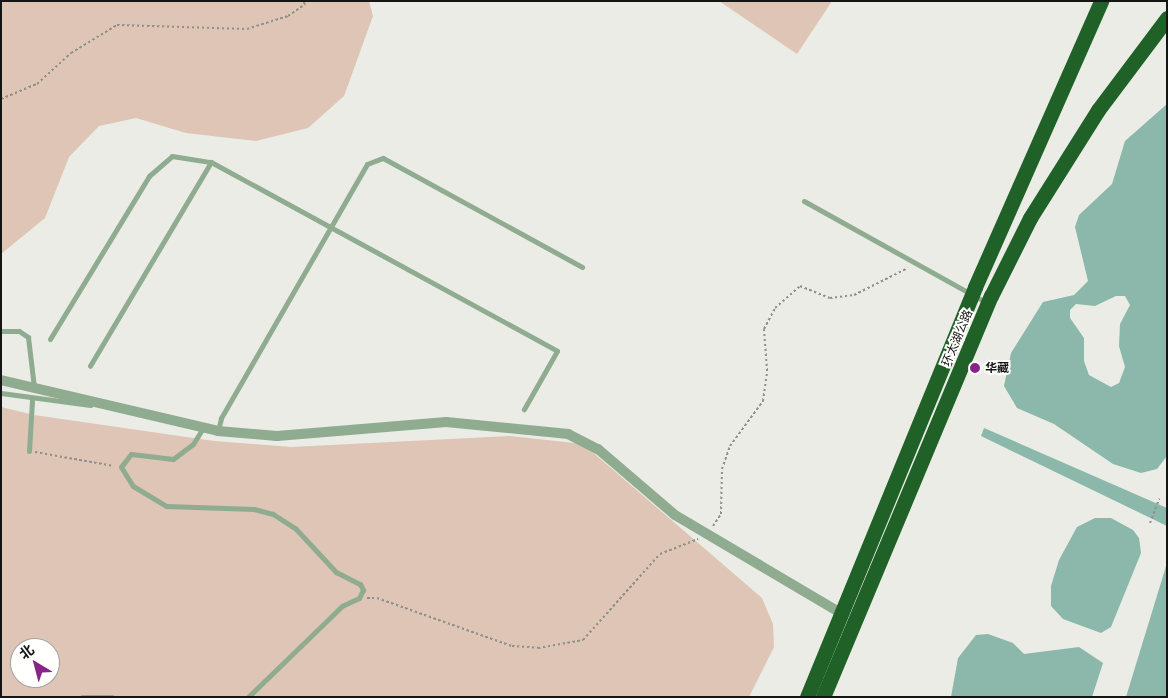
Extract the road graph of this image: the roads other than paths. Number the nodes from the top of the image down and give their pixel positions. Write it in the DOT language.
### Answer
graph roads {
  1 [pos="1101,1"];
  2 [pos="1167,18"];
  3 [pos="211,162"];
  4 [pos="804,201"];
  5 [pos="330,226"];
  6 [pos="582,268"];
  7 [pos="971,296"];
  8 [pos="988,303"];
  9 [pos="1,330"];
  10 [pos="50,338"];
  11 [pos="90,366"];
  12 [pos="1,380"];
  13 [pos="34,388"];
  14 [pos="1,393"];
  15 [pos="32,400"];
  16 [pos="101,405"];
  17 [pos="524,409"];
  18 [pos="203,428"];
  19 [pos="218,431"];
  20 [pos="29,451"];
  21 [pos="841,613"];
  22 [pos="82,697"];
  23 [pos="112,697"];
  24 [pos="248,697"];
  25 [pos="807,697"];
  26 [pos="823,697"];
  1 -- 7 [label="highway, 环太湖公路"];
  2 -- 8 [label="highway, 环太湖公路"];
  3 -- 5 [label="lane"];
  3 -- 10 [label="lane"];
  3 -- 11 [label="lane"];
  4 -- 7 [label="lane"];
  5 -- 6 [label="lane"];
  5 -- 17 [label="lane"];
  5 -- 19 [label="lane"];
  7 -- 8 [label="lane"];
  7 -- 21 [label="highway, 环太湖公路"];
  8 -- 26 [label="highway, 环太湖公路"];
  9 -- 13 [label="lane"];
  12 -- 13 [label="street"];
  13 -- 16 [label="street"];
  14 -- 15 [label="lane"];
  15 -- 16 [label="lane"];
  15 -- 20 [label="lane"];
  16 -- 18 [label="street"];
  18 -- 19 [label="street"];
  18 -- 24 [label="lane"];
  19 -- 21 [label="street"];
  21 -- 25 [label="highway, 环太湖公路"];
  22 -- 23 [label="lane"];
}
